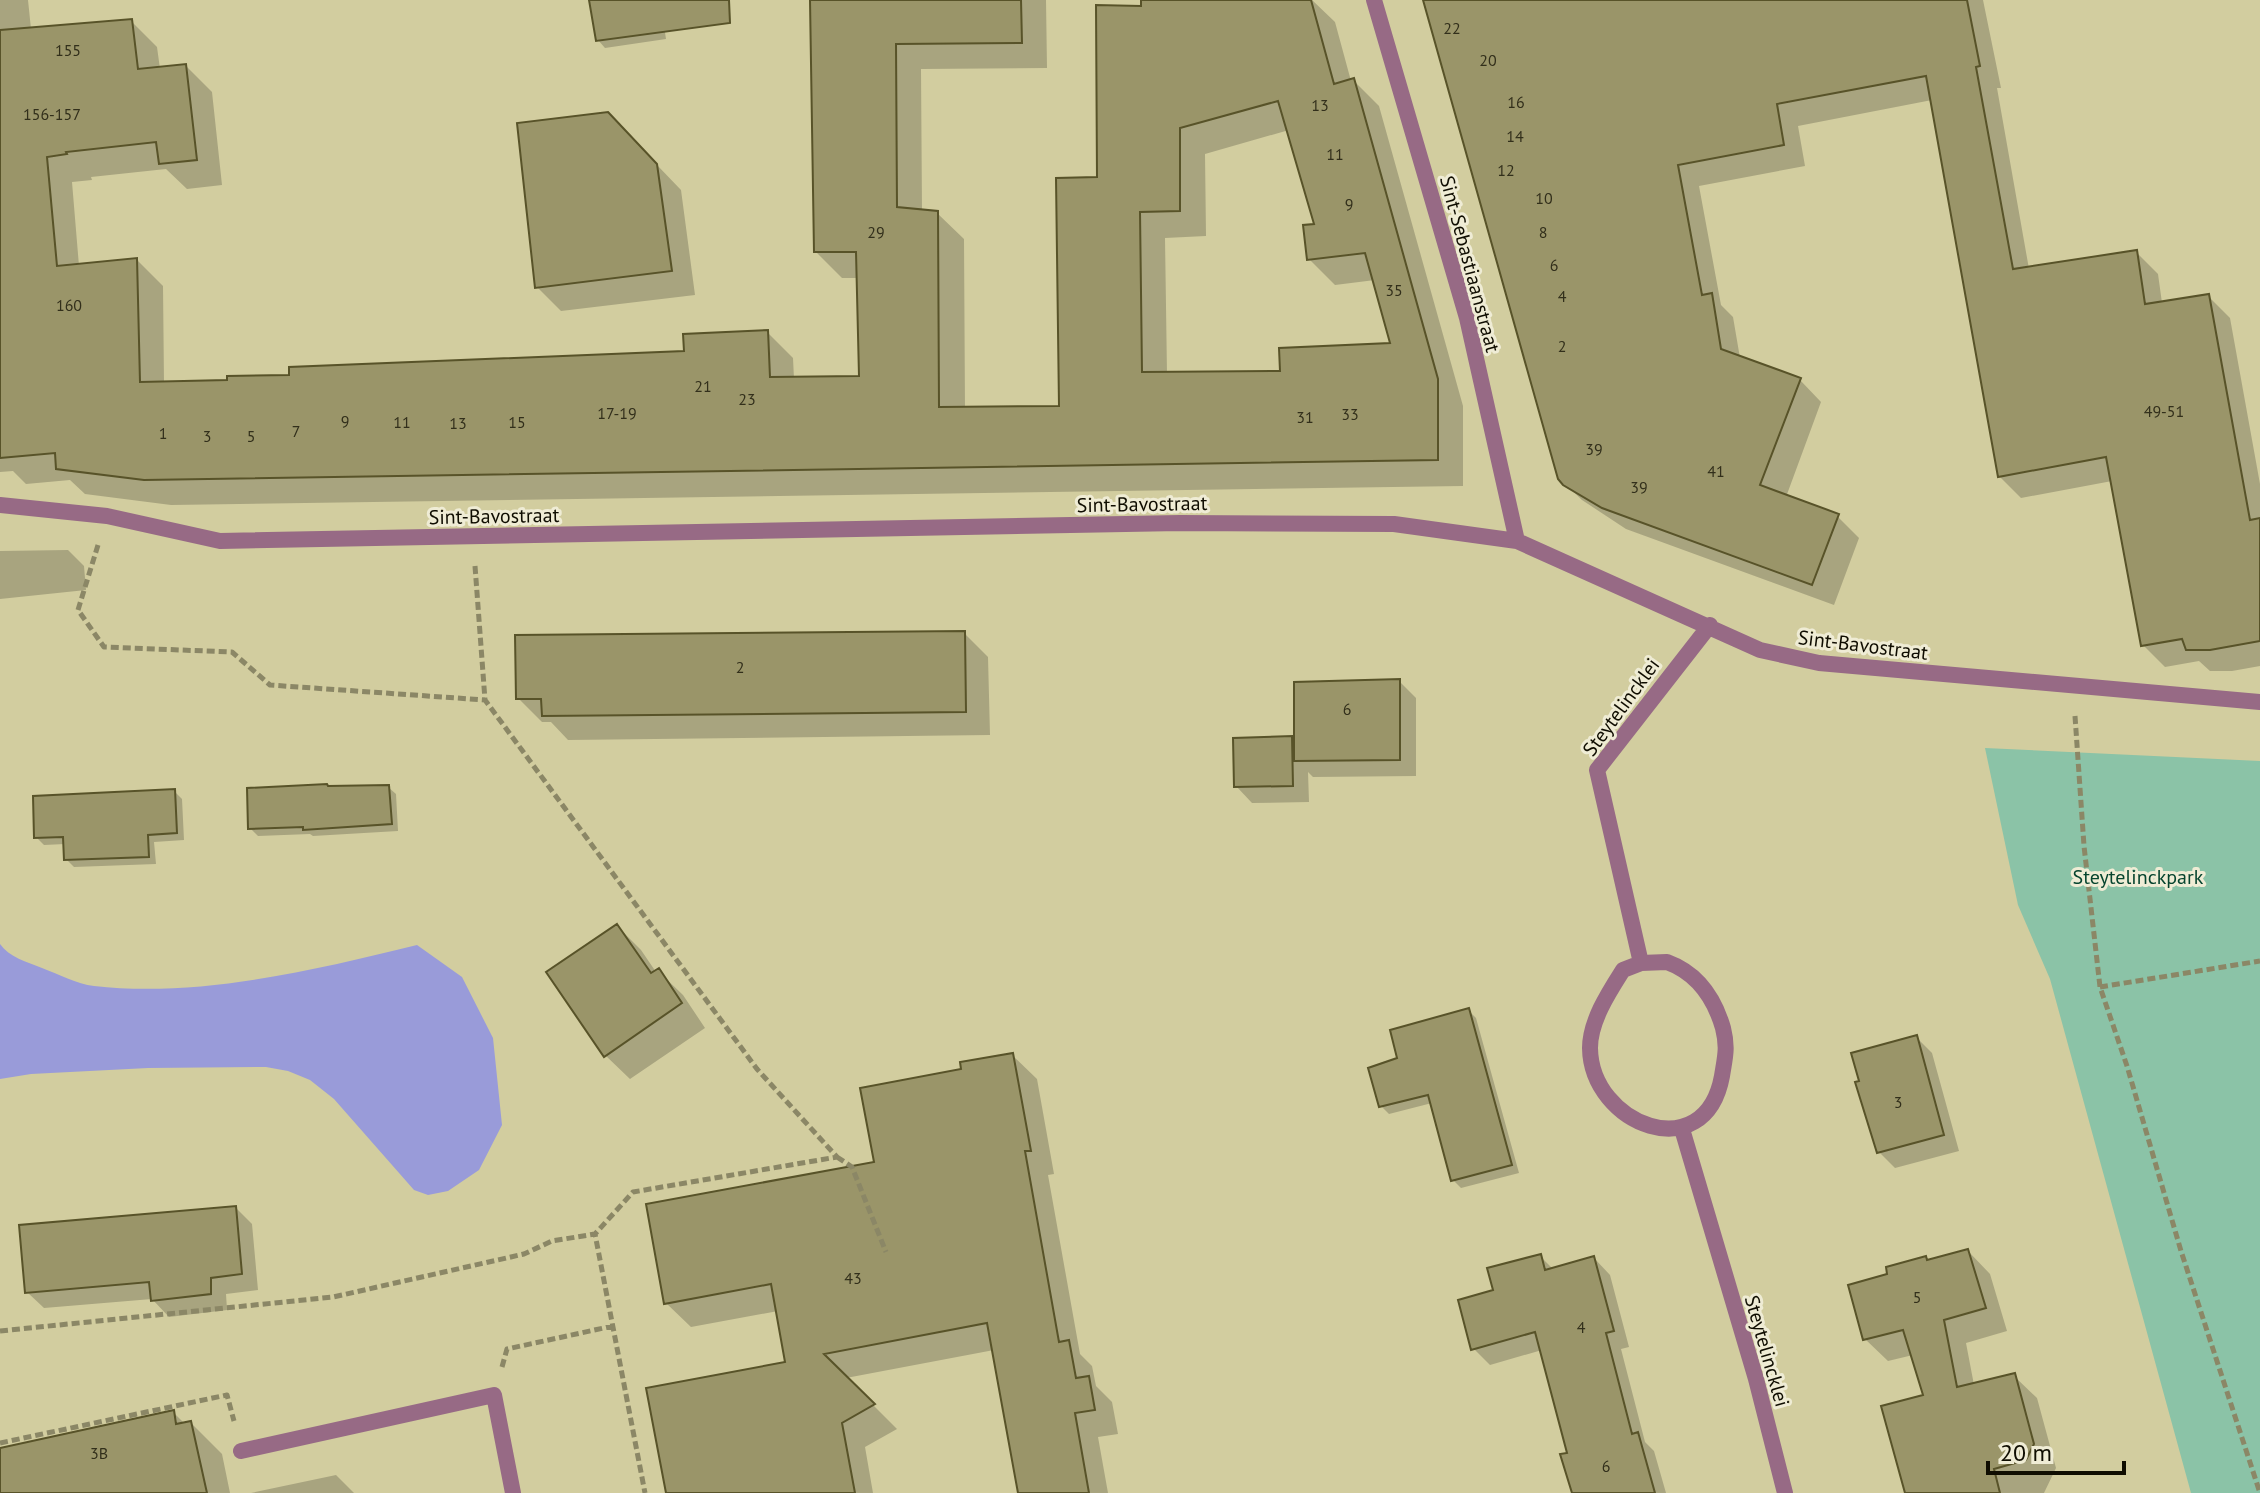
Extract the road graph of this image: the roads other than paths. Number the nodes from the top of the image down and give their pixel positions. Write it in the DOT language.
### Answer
graph roads {
  1 [pos="1374,0"];
  2 [pos="0,505"];
  3 [pos="1517,541"];
  4 [pos="1710,625"];
  5 [pos="2260,702"];
  6 [pos="1641,963"];
  7 [pos="1682,1129"];
  8 [pos="241,1451"];
  9 [pos="513,1493"];
  10 [pos="1785,1493"];
  1 -- 3 [label="street, Sint-Sebastiaanstraat"];
  2 -- 3 [label="street, Sint-Bavostraat"];
  3 -- 4 [label="street, Sint-Bavostraat"];
  4 -- 5 [label="street, Sint-Bavostraat"];
  4 -- 6 [label="street, Steytelincklei"];
  6 -- 7 [label="street"];
  6 -- 7 [label="street"];
  7 -- 10 [label="street, Steytelincklei"];
  8 -- 9 [label="street"];
}
